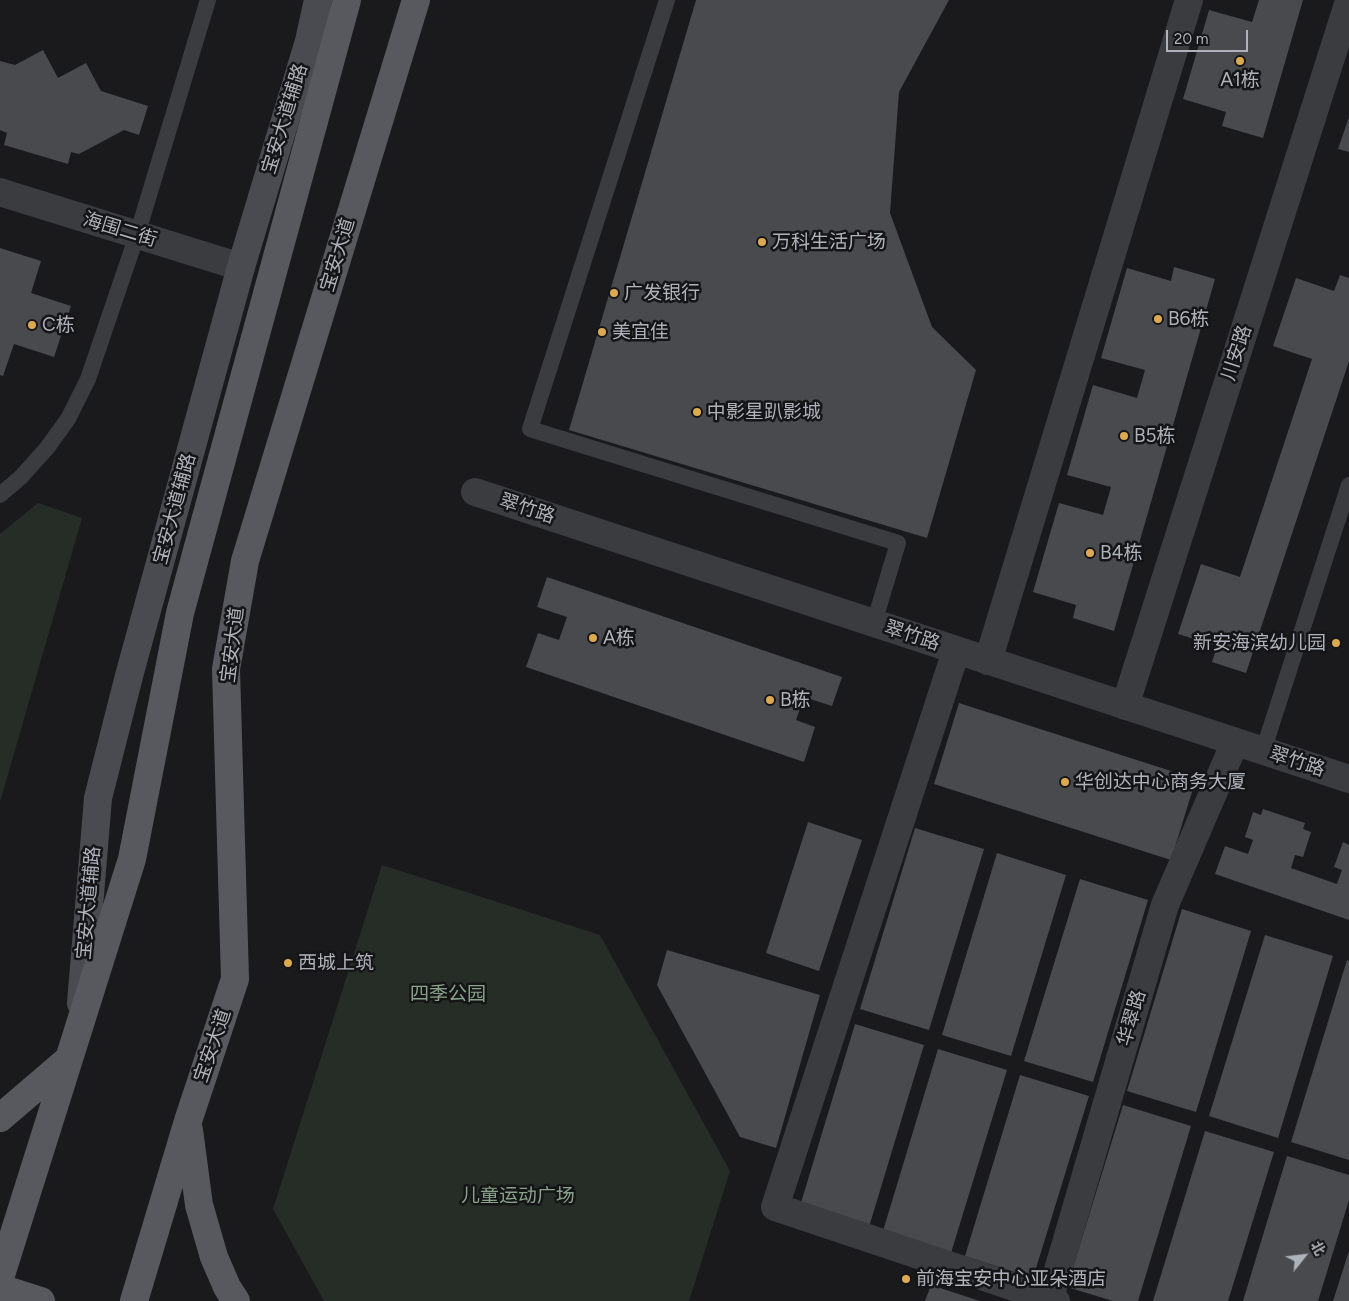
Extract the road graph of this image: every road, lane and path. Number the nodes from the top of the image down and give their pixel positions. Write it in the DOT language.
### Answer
graph roads {
  1 [pos="208,0"];
  2 [pos="318,0"];
  3 [pos="347,0"];
  4 [pos="416,0"];
  5 [pos="667,0"];
  6 [pos="1189,0"];
  7 [pos="1349,0"];
  8 [pos="0,192"];
  9 [pos="137,235"];
  10 [pos="241,267"];
  11 [pos="1349,485"];
  12 [pos="475,492"];
  13 [pos="0,494"];
  14 [pos="874,623"];
  15 [pos="956,650"];
  16 [pos="988,661"];
  17 [pos="1125,706"];
  18 [pos="1235,742"];
  19 [pos="1263,751"];
  20 [pos="1349,779"];
  21 [pos="79,1027"];
  22 [pos="69,1058"];
  23 [pos="0,1118"];
  24 [pos="188,1120"];
  25 [pos="0,1278"];
  26 [pos="0,1288"];
  27 [pos="1052,1300"];
  28 [pos="41,1301"];
  29 [pos="134,1301"];
  30 [pos="236,1301"];
  1 -- 9 [label="lane"];
  2 -- 10 [label="main road, 宝安大道辅路"];
  3 -- 21 [label="main road"];
  4 -- 24 [label="main road, 宝安大道"];
  5 -- 14 [label="lane"];
  6 -- 16 [label="street"];
  7 -- 17 [label="street, 川安路"];
  8 -- 9 [label="street, 海围二街"];
  9 -- 10 [label="street, 海围二街"];
  9 -- 13 [label="lane"];
  10 -- 21 [label="main road, 宝安大道辅路"];
  11 -- 19 [label="lane"];
  12 -- 14 [label="street, 翠竹路"];
  14 -- 15 [label="street, 翠竹路"];
  15 -- 16 [label="street, 翠竹路"];
  15 -- 27 [label="street"];
  16 -- 17 [label="street, 翠竹路"];
  17 -- 18 [label="street, 翠竹路"];
  18 -- 19 [label="street, 翠竹路"];
  18 -- 27 [label="street, 华翠路"];
  19 -- 20 [label="street, 翠竹路"];
  21 -- 22 [label="main road"];
  22 -- 23 [label="main road"];
  22 -- 25 [label="main road"];
  24 -- 29 [label="main road, 宝安大道"];
  24 -- 30 [label="main road"];
  26 -- 28 [label="main road"];
}
